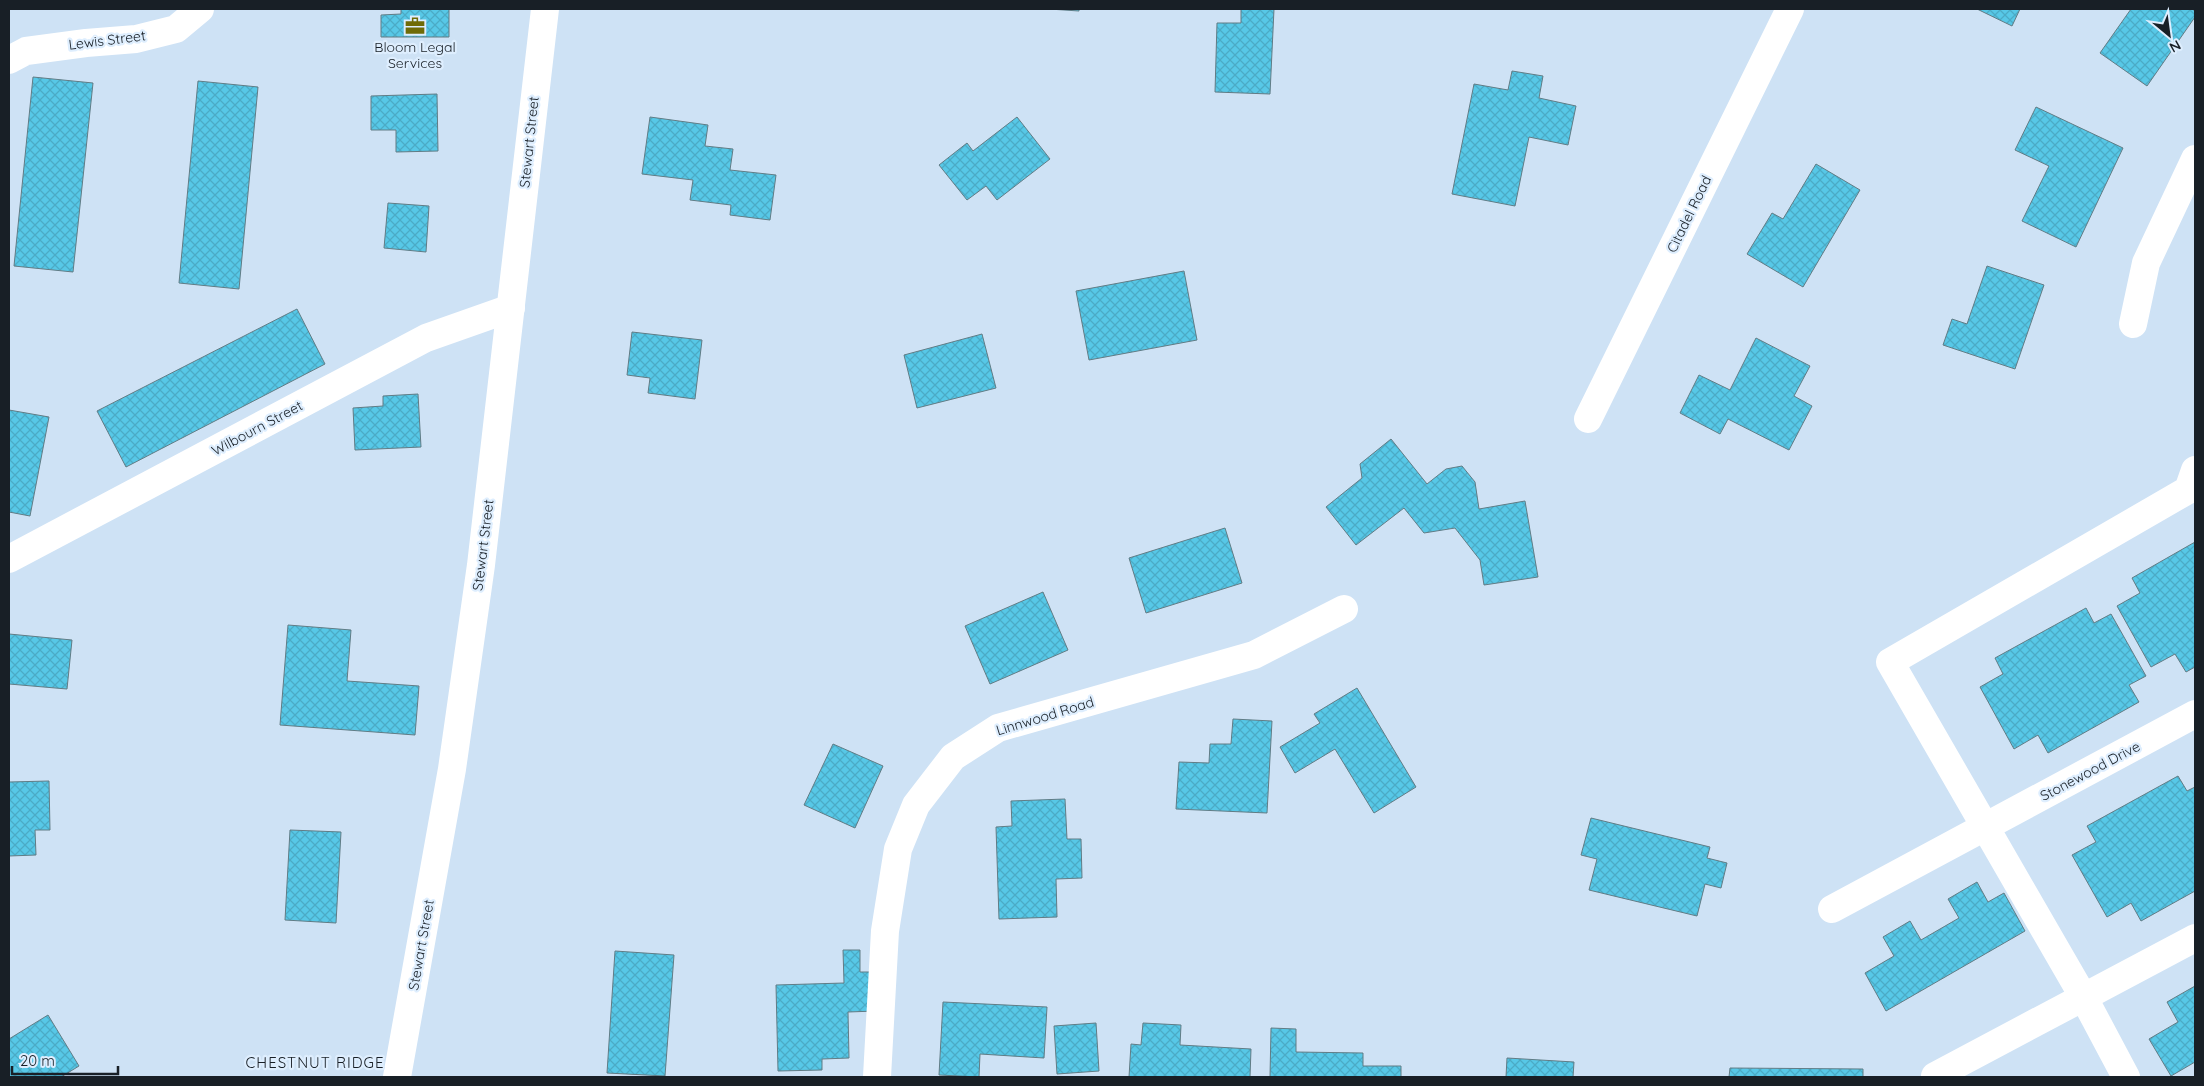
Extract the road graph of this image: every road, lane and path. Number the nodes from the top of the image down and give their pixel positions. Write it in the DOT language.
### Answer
graph roads {
  1 [pos="200,9"];
  2 [pos="545,9"];
  3 [pos="1790,9"];
  4 [pos="9,60"];
  5 [pos="2195,159"];
  6 [pos="511,308"];
  7 [pos="2132,324"];
  8 [pos="1588,419"];
  9 [pos="2195,470"];
  10 [pos="9,559"];
  11 [pos="1344,609"];
  12 [pos="2195,714"];
  13 [pos="1985,827"];
  14 [pos="1832,909"];
  15 [pos="2195,938"];
  16 [pos="2084,998"];
  17 [pos="1935,1076"];
  18 [pos="397,1077"];
  19 [pos="877,1077"];
  20 [pos="2126,1077"];
  1 -- 4 [label="street, Lewis Street"];
  2 -- 6 [label="street, Stewart Street"];
  3 -- 8 [label="street, Citadel Road"];
  5 -- 7 [label="street"];
  6 -- 10 [label="street, Wilbourn Street"];
  6 -- 18 [label="street, Stewart Street"];
  9 -- 13 [label="street"];
  11 -- 19 [label="street, Linnwood Road"];
  12 -- 13 [label="street, Stonewood Drive"];
  13 -- 14 [label="street, Stonewood Drive"];
  13 -- 16 [label="street"];
  15 -- 16 [label="street"];
  16 -- 17 [label="street"];
  16 -- 20 [label="street"];
}
